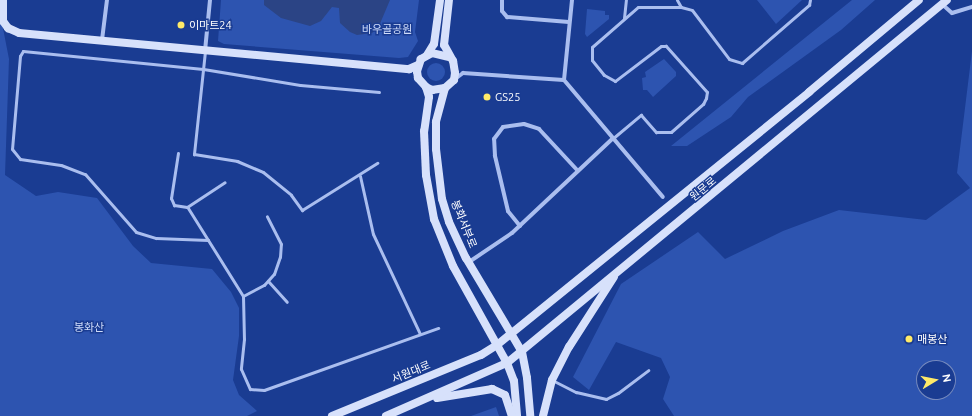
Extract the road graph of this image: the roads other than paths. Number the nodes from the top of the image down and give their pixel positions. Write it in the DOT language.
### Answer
graph roads {
  1 [pos="3,0"];
  2 [pos="107,0"];
  3 [pos="210,0"];
  4 [pos="440,0"];
  5 [pos="449,0"];
  6 [pos="502,0"];
  7 [pos="572,0"];
  8 [pos="626,0"];
  9 [pos="677,0"];
  10 [pos="810,0"];
  11 [pos="919,0"];
  12 [pos="945,2"];
  13 [pos="681,7"];
  14 [pos="972,7"];
  15 [pos="624,18"];
  16 [pos="569,22"];
  17 [pos="102,40"];
  18 [pos="205,51"];
  19 [pos="426,55"];
  20 [pos="451,59"];
  21 [pos="418,65"];
  22 [pos="203,69"];
  23 [pos="409,69"];
  24 [pos="463,73"];
  25 [pos="418,78"];
  26 [pos="454,80"];
  27 [pos="564,80"];
  28 [pos="426,88"];
  29 [pos="445,88"];
  30 [pos="379,92"];
  31 [pos="612,139"];
  32 [pos="178,153"];
  33 [pos="377,163"];
  34 [pos="578,171"];
  35 [pos="360,176"];
  36 [pos="225,182"];
  37 [pos="663,197"];
  38 [pos="187,207"];
  39 [pos="267,216"];
  40 [pos="520,226"];
  41 [pos="208,240"];
  42 [pos="469,262"];
  43 [pos="619,269"];
  44 [pos="268,281"];
  45 [pos="243,296"];
  46 [pos="287,302"];
  47 [pos="438,328"];
  48 [pos="510,333"];
  49 [pos="420,334"];
  50 [pos="497,345"];
  51 [pos="522,352"];
  52 [pos="507,363"];
  53 [pos="648,370"];
  54 [pos="552,380"];
  55 [pos="421,401"];
  56 [pos="332,416"];
  57 [pos="386,416"];
  58 [pos="512,416"];
  59 [pos="517,416"];
  60 [pos="530,416"];
  61 [pos="543,416"];
  1 -- 17 [label="street"];
  2 -- 17 [label="street"];
  3 -- 18 [label="street"];
  4 -- 19 [label="street"];
  5 -- 20 [label="street"];
  6 -- 16 [label="street"];
  7 -- 16 [label="street"];
  8 -- 15 [label="lane"];
  9 -- 13 [label="lane"];
  10 -- 13 [label="lane"];
  11 -- 48 [label="street, 원문로"];
  12 -- 14 [label="street"];
  12 -- 43 [label="street, 원문로"];
  13 -- 15 [label="lane"];
  15 -- 31 [label="lane"];
  16 -- 27 [label="street"];
  17 -- 18 [label="street"];
  18 -- 22 [label="lane"];
  18 -- 23 [label="street"];
  19 -- 20 [label="street"];
  19 -- 21 [label="street"];
  20 -- 24 [label="street"];
  20 -- 26 [label="street"];
  21 -- 23 [label="street"];
  21 -- 25 [label="street"];
  22 -- 30 [label="lane"];
  22 -- 35 [label="lane"];
  22 -- 41 [label="lane"];
  23 -- 25 [label="street"];
  24 -- 26 [label="street"];
  24 -- 27 [label="street"];
  25 -- 28 [label="street"];
  26 -- 29 [label="street"];
  27 -- 31 [label="street"];
  28 -- 29 [label="street"];
  28 -- 50 [label="street"];
  29 -- 42 [label="street, 봉화서부로"];
  31 -- 34 [label="street"];
  31 -- 37 [label="street"];
  32 -- 38 [label="lane"];
  33 -- 35 [label="lane"];
  34 -- 40 [label="street"];
  34 -- 40 [label="street"];
  35 -- 49 [label="lane"];
  36 -- 38 [label="lane"];
  38 -- 41 [label="lane"];
  39 -- 44 [label="lane"];
  40 -- 42 [label="street"];
  41 -- 45 [label="lane"];
  42 -- 48 [label="street, 봉화서부로"];
  43 -- 51 [label="street, 원문로"];
  43 -- 54 [label="street"];
  44 -- 45 [label="lane"];
  44 -- 46 [label="lane"];
  45 -- 49 [label="lane"];
  47 -- 49 [label="lane"];
  48 -- 50 [label="street, 원문로"];
  48 -- 51 [label="street, 봉화서부로"];
  50 -- 52 [label="street"];
  50 -- 56 [label="street, 서원대로"];
  51 -- 52 [label="street, 원문로"];
  51 -- 60 [label="street"];
  52 -- 55 [label="street"];
  52 -- 59 [label="street"];
  53 -- 54 [label="lane"];
  54 -- 61 [label="street"];
  55 -- 57 [label="street"];
  55 -- 58 [label="street"];
}
